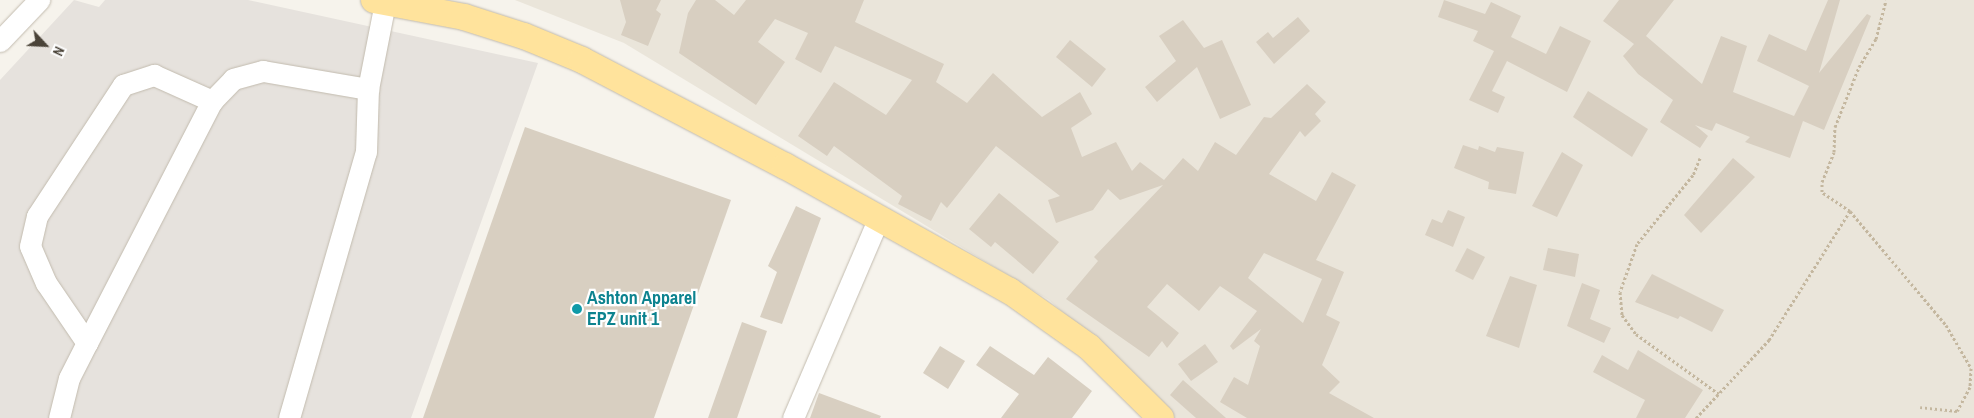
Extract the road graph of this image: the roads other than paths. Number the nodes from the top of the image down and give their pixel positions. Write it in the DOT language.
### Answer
graph roads {
  1 [pos="39,0"];
  2 [pos="380,1"];
  3 [pos="0,41"];
  4 [pos="368,89"];
  5 [pos="212,101"];
  6 [pos="879,217"];
  7 [pos="87,343"];
  8 [pos="59,418"];
  9 [pos="289,418"];
  10 [pos="793,418"];
  11 [pos="1161,418"];
  1 -- 3 [label="street"];
  2 -- 4 [label="street"];
  2 -- 6 [label="main road"];
  4 -- 5 [label="street"];
  4 -- 9 [label="street"];
  5 -- 7 [label="street"];
  5 -- 7 [label="street"];
  6 -- 10 [label="street"];
  6 -- 11 [label="main road"];
  7 -- 8 [label="street"];
}
